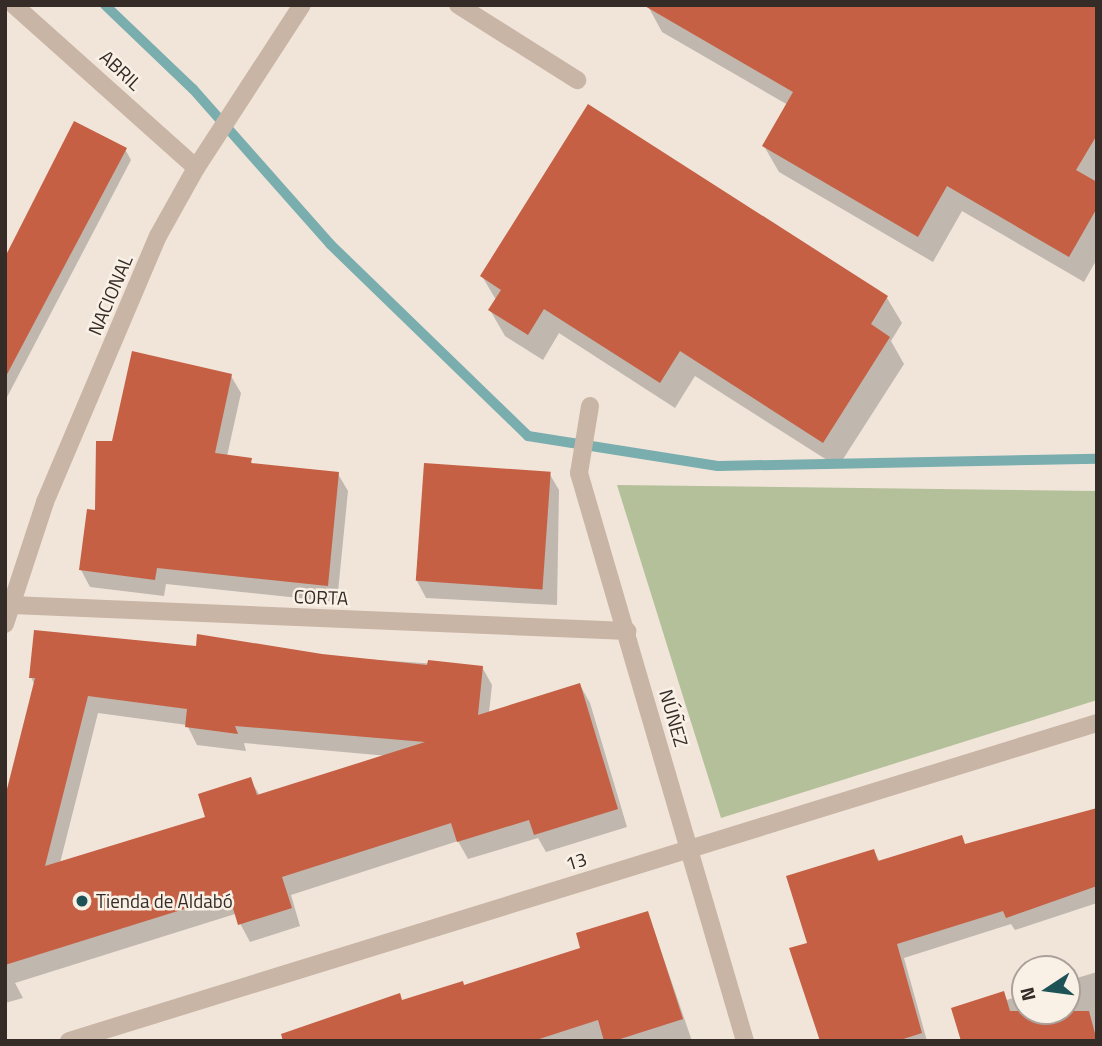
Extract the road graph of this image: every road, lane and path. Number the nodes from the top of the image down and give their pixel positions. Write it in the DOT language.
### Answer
graph roads {
  1 [pos="15,5"];
  2 [pos="302,5"];
  3 [pos="458,5"];
  4 [pos="577,80"];
  5 [pos="196,167"];
  6 [pos="590,406"];
  7 [pos="12,605"];
  8 [pos="5,624"];
  9 [pos="627,631"];
  10 [pos="1097,723"];
  11 [pos="690,848"];
  12 [pos="69,1041"];
  13 [pos="746,1041"];
  1 -- 5 [label="street, ABRIL"];
  2 -- 5 [label="street, NACIONAL"];
  3 -- 4 [label="street"];
  5 -- 7 [label="street, NACIONAL"];
  6 -- 9 [label="street, NÚÑEZ"];
  7 -- 8 [label="street, NACIONAL"];
  7 -- 9 [label="street, CORTA"];
  9 -- 11 [label="street, NÚÑEZ"];
  10 -- 11 [label="street, 13"];
  11 -- 12 [label="street, 13"];
  11 -- 13 [label="street, NÚÑEZ"];
}
